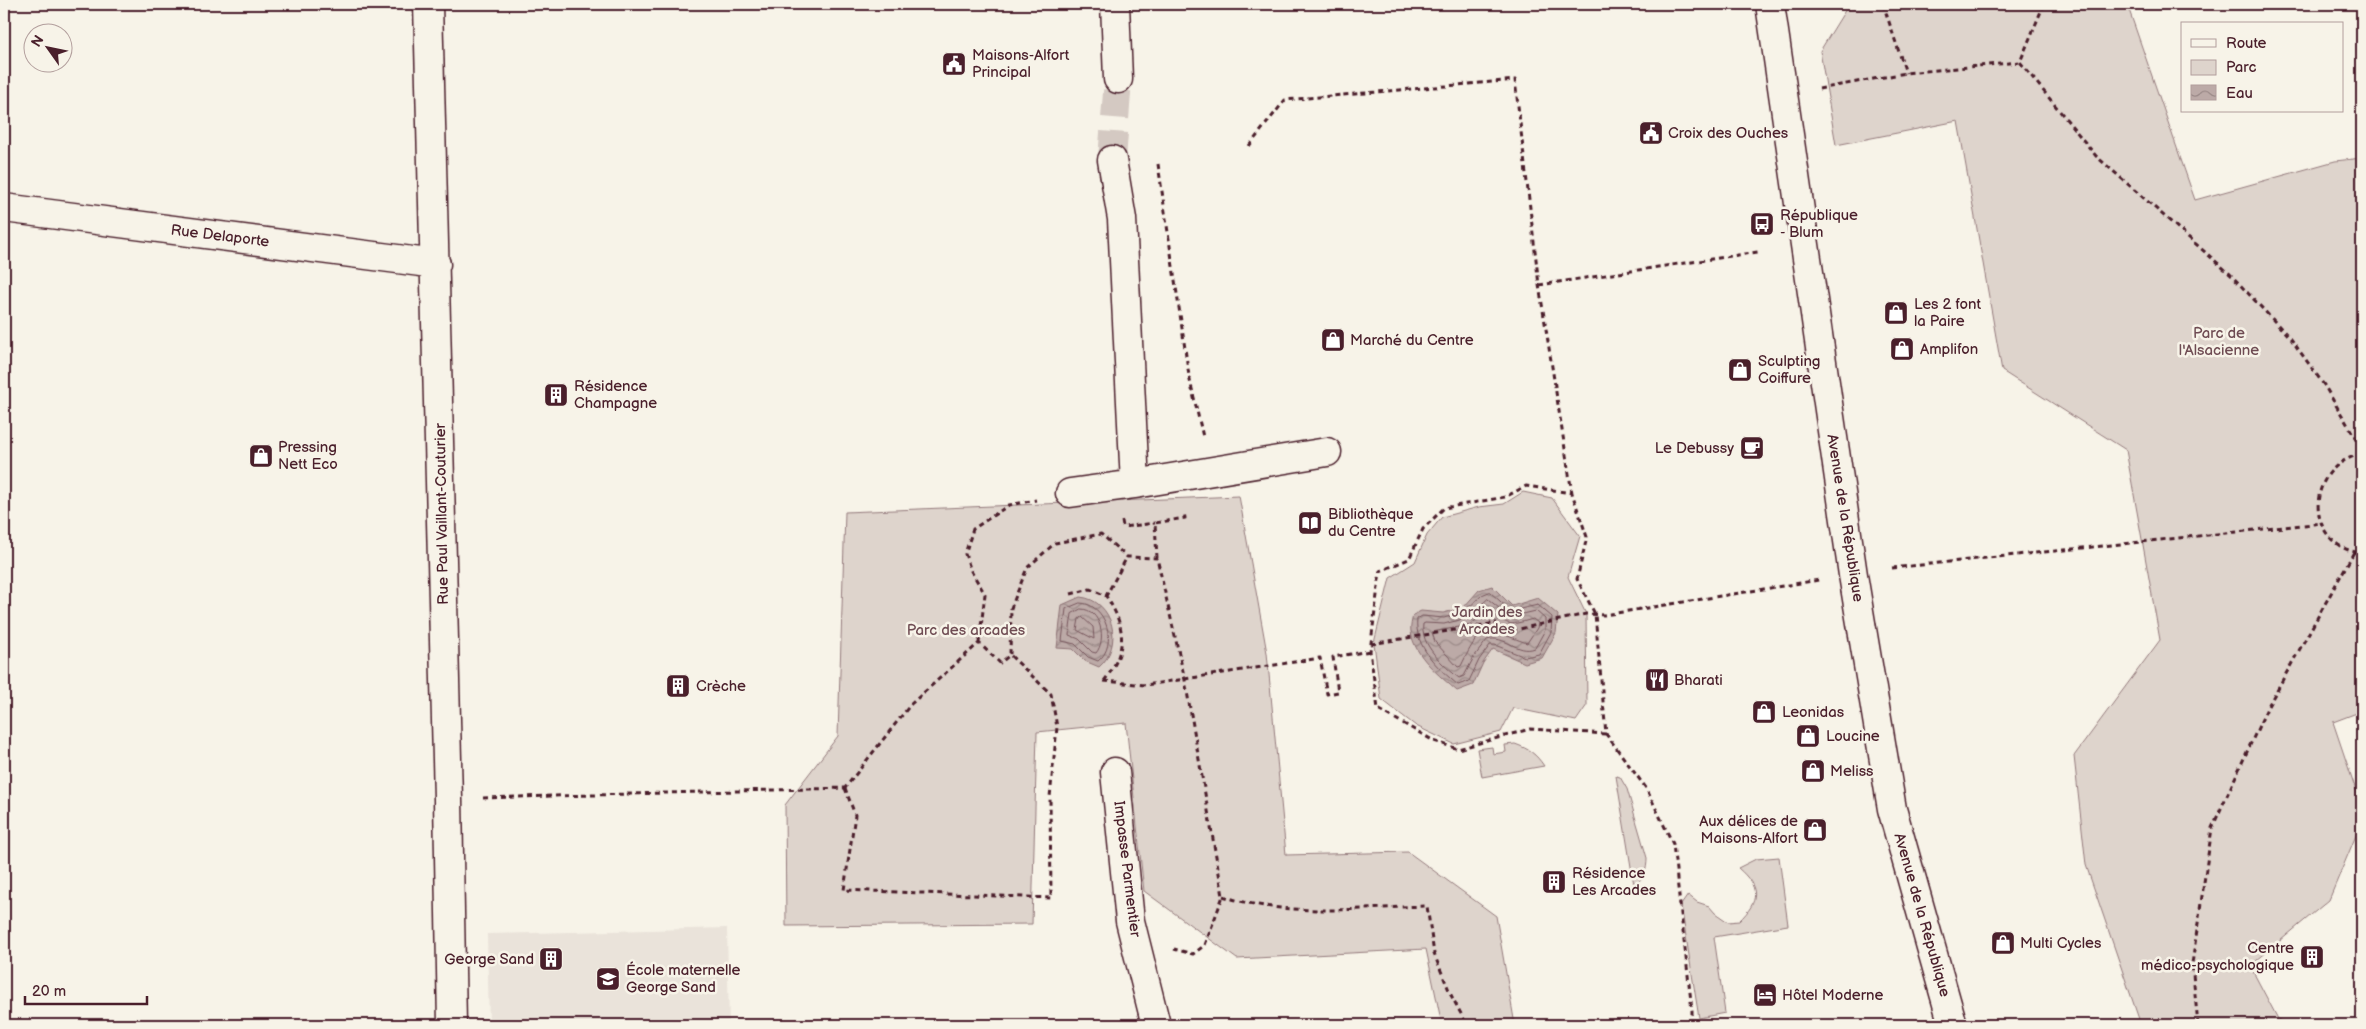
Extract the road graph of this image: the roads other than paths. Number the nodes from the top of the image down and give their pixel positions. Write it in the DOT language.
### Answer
graph roads {
  1 [pos="428,4"];
  2 [pos="1115,4"];
  3 [pos="1770,4"];
  4 [pos="1118,80"];
  5 [pos="1112,160"];
  6 [pos="4,210"];
  7 [pos="436,264"];
  8 [pos="1327,452"];
  9 [pos="1135,484"];
  10 [pos="1070,493"];
  11 [pos="1115,772"];
  12 [pos="452,1025"];
  13 [pos="1156,1025"];
  14 [pos="1953,1025"];
  1 -- 7 [label="street, Rue Paul Vaillant-Couturier"];
  2 -- 4 [label="street"];
  3 -- 14 [label="street, Avenue de la République"];
  5 -- 9 [label="street"];
  6 -- 7 [label="street, Rue Delaporte"];
  7 -- 12 [label="street, Rue Paul Vaillant-Couturier"];
  8 -- 9 [label="street"];
  9 -- 10 [label="street"];
  11 -- 13 [label="street, Impasse Parmentier"];
}
